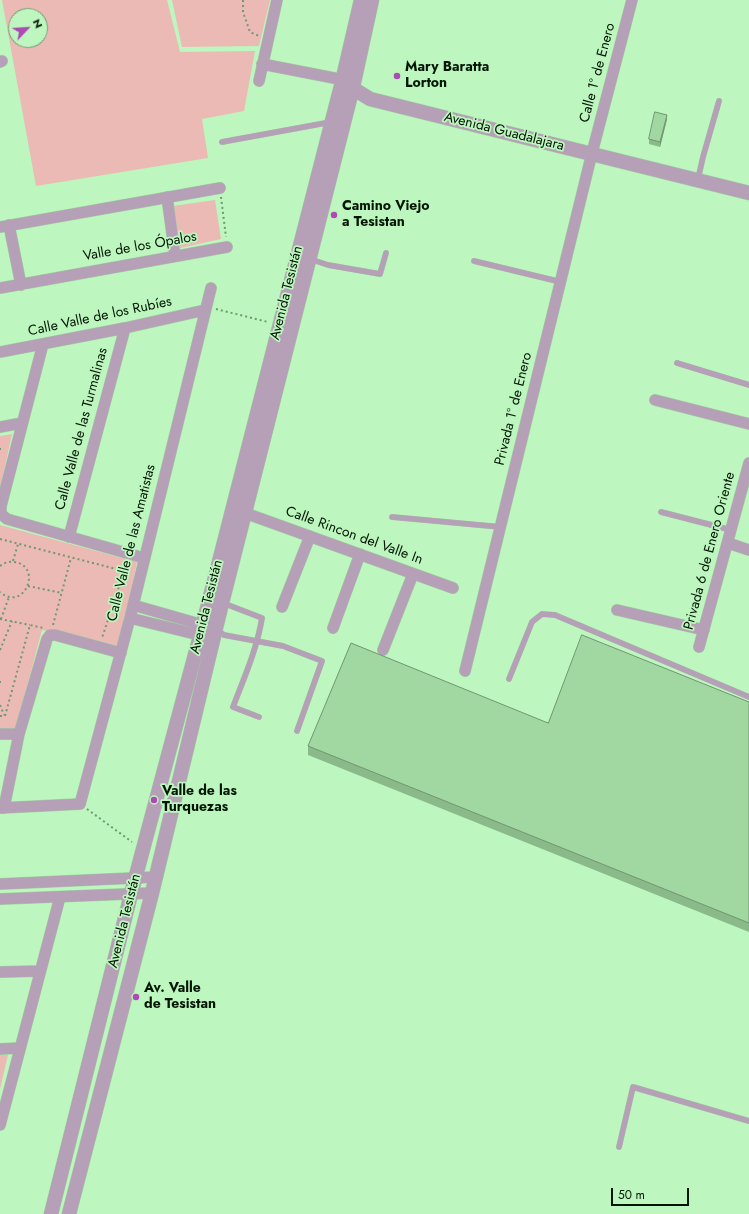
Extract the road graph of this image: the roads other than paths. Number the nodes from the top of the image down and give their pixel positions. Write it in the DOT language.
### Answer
graph roads {
  1 [pos="277,0"];
  2 [pos="361,0"];
  3 [pos="372,0"];
  4 [pos="632,0"];
  5 [pos="262,64"];
  6 [pos="259,81"];
  7 [pos="348,85"];
  8 [pos="719,101"];
  9 [pos="332,122"];
  10 [pos="222,142"];
  11 [pos="592,153"];
  12 [pos="698,179"];
  13 [pos="220,188"];
  14 [pos="749,193"];
  15 [pos="167,197"];
  16 [pos="4,226"];
  17 [pos="227,246"];
  18 [pos="386,253"];
  19 [pos="175,256"];
  20 [pos="310,259"];
  21 [pos="474,261"];
  22 [pos="561,282"];
  23 [pos="21,285"];
  24 [pos="0,288"];
  25 [pos="211,288"];
  26 [pos="205,310"];
  27 [pos="125,328"];
  28 [pos="43,344"];
  29 [pos="0,352"];
  30 [pos="677,363"];
  31 [pos="749,384"];
  32 [pos="655,400"];
  33 [pos="22,423"];
  34 [pos="749,424"];
  35 [pos="0,427"];
  36 [pos="749,463"];
  37 [pos="661,512"];
  38 [pos="245,513"];
  39 [pos="392,517"];
  40 [pos="501,527"];
  41 [pos="732,530"];
  42 [pos="310,536"];
  43 [pos="69,537"];
  44 [pos="728,543"];
  45 [pos="749,550"];
  46 [pos="360,554"];
  47 [pos="144,558"];
  48 [pos="413,574"];
  49 [pos="453,588"];
  50 [pos="222,603"];
  51 [pos="133,605"];
  52 [pos="282,607"];
  53 [pos="616,610"];
  54 [pos="130,618"];
  55 [pos="333,628"];
  56 [pos="704,630"];
  57 [pos="211,633"];
  58 [pos="256,642"];
  59 [pos="699,647"];
  60 [pos="383,650"];
  61 [pos="120,653"];
  62 [pos="464,671"];
  63 [pos="509,679"];
  64 [pos="749,697"];
  65 [pos="259,717"];
  66 [pos="297,731"];
  67 [pos="0,734"];
  68 [pos="19,734"];
  69 [pos="2,808"];
  70 [pos="156,877"];
  71 [pos="136,878"];
  72 [pos="0,884"];
  73 [pos="152,893"];
  74 [pos="131,894"];
  75 [pos="60,897"];
  76 [pos="0,899"];
  77 [pos="40,971"];
  78 [pos="0,972"];
  79 [pos="20,1048"];
  80 [pos="0,1049"];
  81 [pos="749,1121"];
  82 [pos="0,1125"];
  83 [pos="619,1147"];
  84 [pos="51,1214"];
  85 [pos="69,1214"];
  1 -- 5 [label="street"];
  2 -- 7 [label="street, Avenida Tesistán"];
  3 -- 7 [label="street, Avenida Tesistán"];
  4 -- 11 [label="street, Calle 1° de Enero"];
  5 -- 6 [label="street"];
  5 -- 7 [label="street, Avenida Guadalajara"];
  7 -- 9 [label="street, Avenida Tesistán"];
  7 -- 11 [label="street, Avenida Guadalajara"];
  7 -- 20 [label="street, Avenida Tesistán"];
  8 -- 12 [label="lane"];
  9 -- 10 [label="lane"];
  9 -- 57 [label="street, Avenida Tesistán"];
  11 -- 12 [label="street, Avenida Guadalajara"];
  11 -- 22 [label="street, Privada 1° de Enero"];
  12 -- 14 [label="street, Avenida Guadalajara"];
  13 -- 15 [label="street"];
  15 -- 16 [label="street"];
  15 -- 19 [label="street"];
  16 -- 23 [label="street"];
  17 -- 19 [label="street, Valle de los Ópalos"];
  18 -- 20 [label="lane"];
  19 -- 23 [label="street, Valle de los Ópalos"];
  20 -- 38 [label="street, Avenida Tesistán"];
  21 -- 22 [label="lane"];
  22 -- 40 [label="street, Privada 1° de Enero"];
  23 -- 24 [label="street, Valle de los Ópalos"];
  25 -- 26 [label="street, Calle Valle de las Amatistas"];
  26 -- 27 [label="street, Calle Valle de los Rubíes"];
  26 -- 47 [label="street, Calle Valle de las Amatistas"];
  27 -- 28 [label="street, Calle Valle de los Rubíes"];
  27 -- 43 [label="street, Calle Valle de las Turmalinas"];
  28 -- 29 [label="street, Calle Valle de los Rubíes"];
  28 -- 33 [label="street"];
  30 -- 31 [label="lane"];
  32 -- 34 [label="street"];
  33 -- 35 [label="street"];
  33 -- 43 [label="street"];
  36 -- 41 [label="street, Privada 6 de Enero Oriente"];
  37 -- 41 [label="lane"];
  38 -- 42 [label="street, Calle Rincon del Valle In"];
  38 -- 50 [label="street, Avenida Tesistán"];
  39 -- 40 [label="lane"];
  40 -- 62 [label="street, Privada 1° de Enero"];
  41 -- 44 [label="street, Privada 6 de Enero Oriente"];
  42 -- 46 [label="street, Calle Rincon del Valle In"];
  42 -- 52 [label="street"];
  43 -- 47 [label="street"];
  44 -- 45 [label="street"];
  44 -- 56 [label="street, Privada 6 de Enero Oriente"];
  46 -- 48 [label="street, Calle Rincon del Valle In"];
  46 -- 55 [label="street"];
  47 -- 51 [label="street, Calle Valle de las Amatistas"];
  48 -- 49 [label="street, Calle Rincon del Valle In"];
  48 -- 60 [label="street"];
  50 -- 57 [label="street, Avenida Tesistán"];
  50 -- 58 [label="lane"];
  51 -- 54 [label="street, Calle Valle de las Amatistas"];
  51 -- 57 [label="street"];
  53 -- 56 [label="street"];
  54 -- 57 [label="street"];
  54 -- 61 [label="street, Calle Valle de las Amatistas"];
  56 -- 59 [label="street, Privada 6 de Enero Oriente"];
  57 -- 58 [label="lane"];
  57 -- 70 [label="street, Avenida Tesistán"];
  57 -- 71 [label="street, Avenida Tesistán"];
  58 -- 65 [label="lane"];
  58 -- 66 [label="lane"];
  61 -- 68 [label="street"];
  61 -- 69 [label="street, Calle Valle de las Amatistas"];
  63 -- 64 [label="lane"];
  67 -- 68 [label="street"];
  68 -- 69 [label="street"];
  70 -- 71 [label="street"];
  70 -- 73 [label="street, Avenida Tesistán"];
  71 -- 72 [label="street"];
  71 -- 74 [label="street, Avenida Tesistán"];
  73 -- 74 [label="street"];
  73 -- 85 [label="street, Avenida Tesistán"];
  74 -- 75 [label="street"];
  74 -- 84 [label="street, Avenida Tesistán"];
  75 -- 76 [label="street"];
  75 -- 77 [label="street"];
  77 -- 78 [label="street"];
  77 -- 79 [label="street"];
  79 -- 80 [label="street"];
  79 -- 82 [label="street"];
  81 -- 83 [label="lane"];
}
